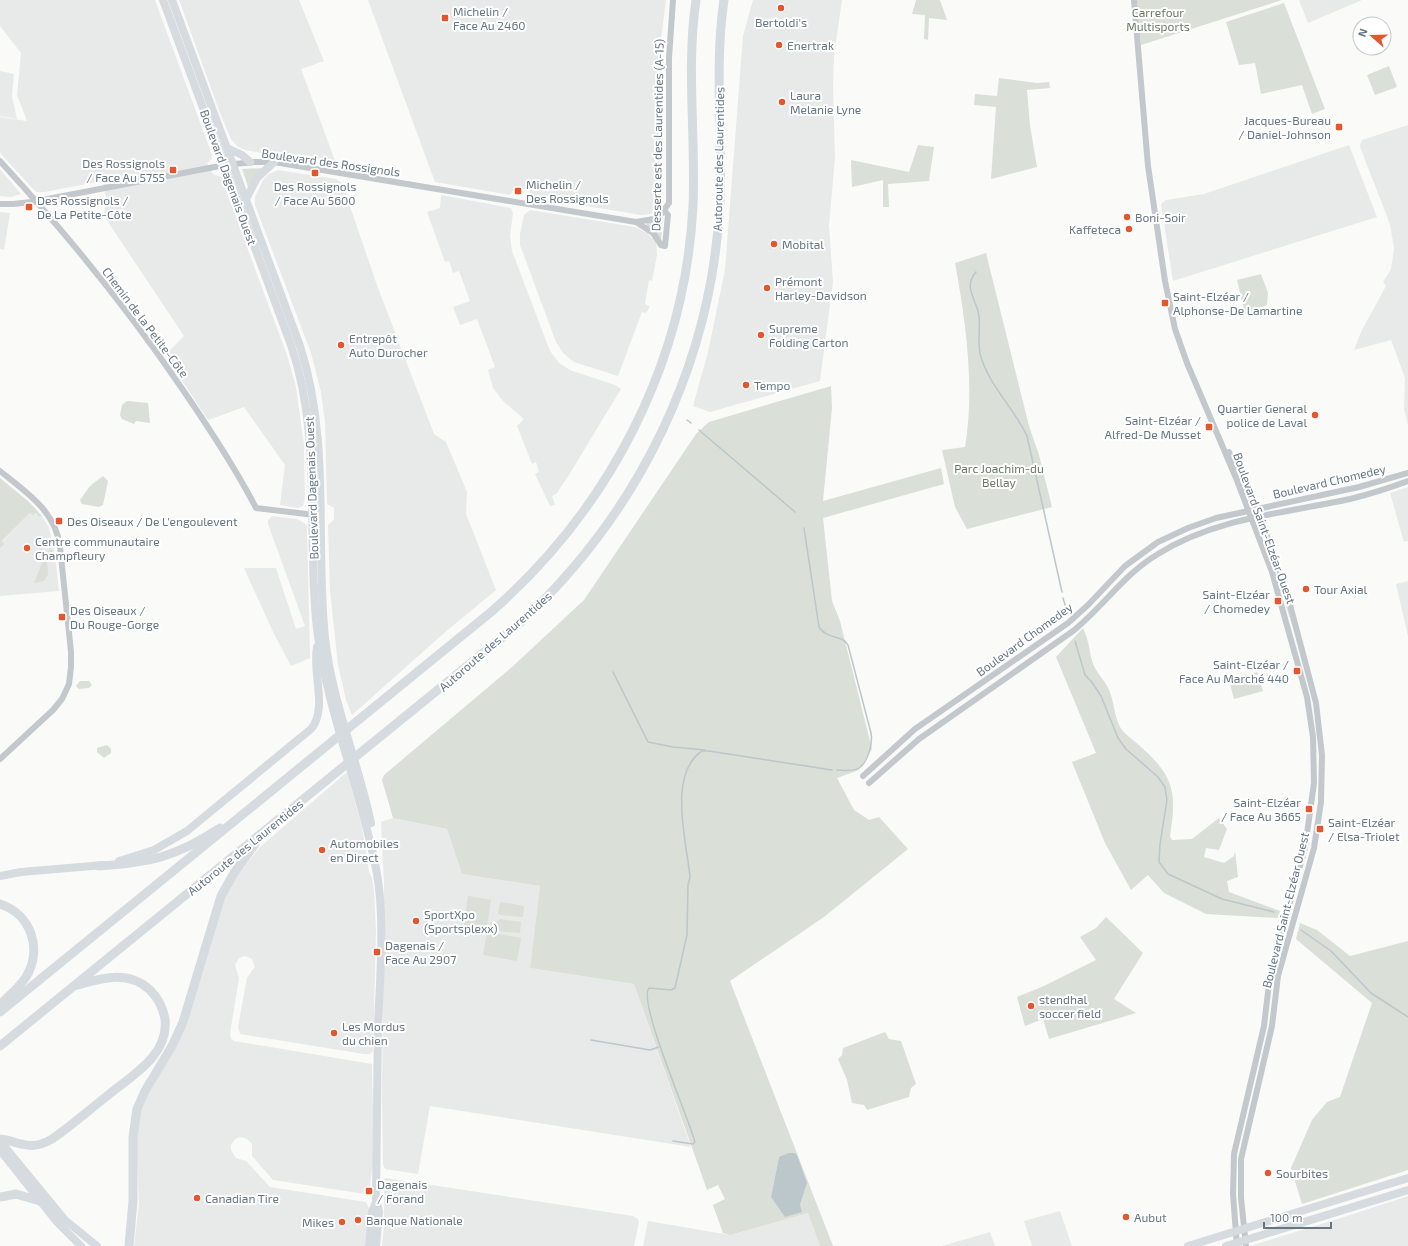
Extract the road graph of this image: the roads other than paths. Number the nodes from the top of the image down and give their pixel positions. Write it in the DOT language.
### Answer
graph roads {
  1 [pos="163,0"];
  2 [pos="172,0"];
  3 [pos="673,0"];
  4 [pos="691,0"];
  5 [pos="696,0"];
  6 [pos="724,0"];
  7 [pos="1134,0"];
  8 [pos="691,96"];
  9 [pos="227,148"];
  10 [pos="0,161"];
  11 [pos="250,162"];
  12 [pos="274,162"];
  13 [pos="229,165"];
  14 [pos="246,199"];
  15 [pos="36,201"];
  16 [pos="0,204"];
  17 [pos="663,212"];
  18 [pos="636,222"];
  19 [pos="665,246"];
  20 [pos="0,471"];
  21 [pos="1408,472"];
  22 [pos="1408,481"];
  23 [pos="1252,509"];
  24 [pos="317,515"];
  25 [pos="1260,517"];
  26 [pos="1252,519"];
  27 [pos="319,640"];
  28 [pos="337,712"];
  29 [pos="0,759"];
  30 [pos="863,776"];
  31 [pos="869,783"];
  32 [pos="260,800"];
  33 [pos="263,833"];
  34 [pos="98,866"];
  35 [pos="0,876"];
  36 [pos="0,904"];
  37 [pos="73,987"];
  38 [pos="0,1005"];
  39 [pos="0,1012"];
  40 [pos="0,1046"];
  41 [pos="0,1140"];
  42 [pos="0,1150"];
  43 [pos="1408,1178"];
  44 [pos="1408,1190"];
  45 [pos="0,1197"];
  46 [pos="376,1199"];
  47 [pos="40,1201"];
  48 [pos="1240,1230"];
  49 [pos="1241,1244"];
  50 [pos="130,1245"];
  51 [pos="81,1246"];
  52 [pos="97,1246"];
  53 [pos="369,1246"];
  54 [pos="376,1246"];
  55 [pos="1188,1246"];
  56 [pos="1226,1246"];
  1 -- 13 [label="main road, Boulevard Dagenais Ouest"];
  2 -- 9 [label="main road, Boulevard Dagenais Ouest"];
  3 -- 17 [label="street, Desserte est des Laurentides (A-15)"];
  4 -- 8 [label="highway"];
  5 -- 8 [label="highway, Autoroute des Laurentides"];
  6 -- 33 [label="highway, Autoroute des Laurentides"];
  7 -- 23 [label="street, Boulevard Saint-Elzéar Ouest"];
  8 -- 32 [label="highway, Autoroute des Laurentides"];
  9 -- 11 [label="main road"];
  9 -- 13 [label="main road, Boulevard Dagenais Ouest"];
  10 -- 15 [label="street, Chemin de la Petite-Côte"];
  11 -- 12 [label="street, Boulevard des Rossignols"];
  11 -- 13 [label="street, Boulevard des Rossignols"];
  12 -- 14 [label="main road"];
  12 -- 18 [label="street, Boulevard des Rossignols"];
  13 -- 14 [label="main road, Boulevard Dagenais Ouest"];
  13 -- 15 [label="street, Boulevard des Rossignols"];
  13 -- 24 [label="main road, Boulevard Dagenais Ouest"];
  14 -- 24 [label="main road, Boulevard Dagenais Ouest"];
  15 -- 16 [label="street, Boulevard des Rossignols"];
  15 -- 24 [label="street, Chemin de la Petite-Côte"];
  17 -- 18 [label="street, Boulevard des Rossignols"];
  17 -- 19 [label="street, Desserte est des Laurentides (A-15)"];
  18 -- 19 [label="street, Boulevard des Rossignols"];
  20 -- 29 [label="street"];
  21 -- 23 [label="street, Boulevard Chomedey"];
  22 -- 25 [label="street, Boulevard Chomedey"];
  23 -- 25 [label="street, Boulevard Saint-Elzéar Ouest"];
  23 -- 26 [label="street, Boulevard Saint-Elzéar Ouest"];
  23 -- 30 [label="street, Boulevard Chomedey"];
  24 -- 27 [label="main road, Boulevard Dagenais Ouest"];
  24 -- 28 [label="main road, Boulevard Dagenais Ouest"];
  25 -- 26 [label="street, Boulevard Chomedey"];
  25 -- 48 [label="street, Boulevard Saint-Elzéar Ouest"];
  26 -- 31 [label="street, Boulevard Chomedey"];
  26 -- 48 [label="street, Boulevard Saint-Elzéar Ouest"];
  27 -- 28 [label="main road, Boulevard Dagenais Ouest"];
  27 -- 34 [label="main road"];
  28 -- 46 [label="main road, Boulevard Dagenais Ouest"];
  32 -- 34 [label="highway"];
  32 -- 39 [label="highway"];
  33 -- 37 [label="highway, Autoroute des Laurentides"];
  33 -- 50 [label="highway"];
  34 -- 35 [label="main road"];
  36 -- 38 [label="highway"];
  37 -- 40 [label="highway, Autoroute des Laurentides"];
  37 -- 41 [label="highway"];
  41 -- 52 [label="main road"];
  42 -- 47 [label="main road"];
  43 -- 48 [label="main road"];
  44 -- 49 [label="main road"];
  45 -- 47 [label="highway"];
  46 -- 53 [label="main road, Boulevard Dagenais Ouest"];
  46 -- 54 [label="main road, Boulevard Dagenais Ouest"];
  47 -- 51 [label="main road"];
  48 -- 49 [label="street, Boulevard Saint-Elzéar Ouest"];
  48 -- 55 [label="main road"];
  49 -- 56 [label="main road"];
}
